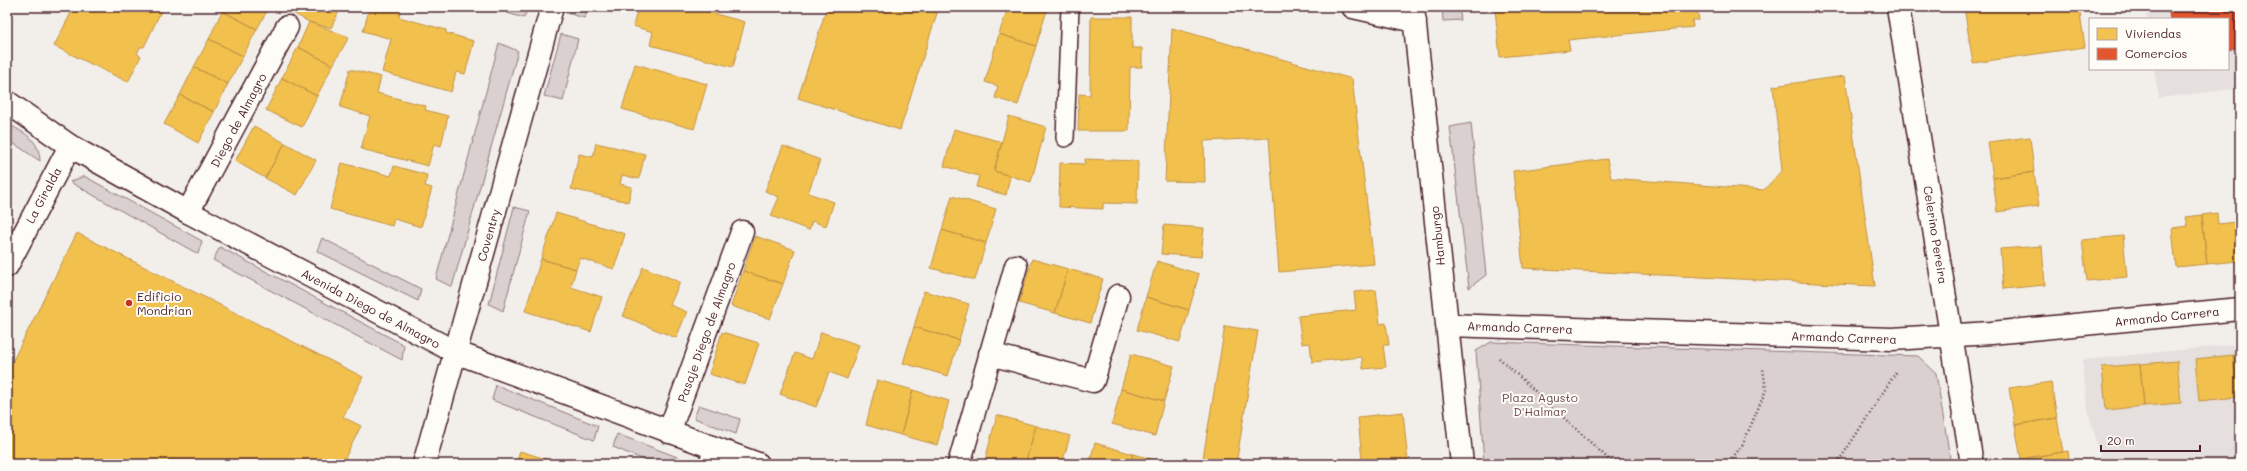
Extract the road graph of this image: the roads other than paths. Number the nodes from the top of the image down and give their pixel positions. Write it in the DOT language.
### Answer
graph roads {
  1 [pos="552,7"];
  2 [pos="1070,7"];
  3 [pos="1353,7"];
  4 [pos="1898,7"];
  5 [pos="1414,14"];
  6 [pos="287,27"];
  7 [pos="7,102"];
  8 [pos="1066,138"];
  9 [pos="70,146"];
  10 [pos="188,212"];
  11 [pos="742,232"];
  12 [pos="7,266"];
  13 [pos="1016,266"];
  14 [pos="1118,296"];
  15 [pos="2240,309"];
  16 [pos="1447,325"];
  17 [pos="1952,336"];
  18 [pos="455,352"];
  19 [pos="990,354"];
  20 [pos="670,432"];
  21 [pos="713,456"];
  22 [pos="424,464"];
  23 [pos="758,464"];
  24 [pos="959,464"];
  25 [pos="1462,464"];
  26 [pos="1972,464"];
  1 -- 18 [label="street, Coventry"];
  2 -- 8 [label="lane"];
  3 -- 5 [label="street"];
  4 -- 17 [label="street, Celerino Pereira"];
  5 -- 16 [label="street, Hamburgo"];
  6 -- 10 [label="street, Diego de Almagro"];
  7 -- 9 [label="street, Avenida Diego de Almagro"];
  9 -- 10 [label="street, Avenida Diego de Almagro"];
  9 -- 12 [label="street, La Giralda"];
  10 -- 18 [label="street, Avenida Diego de Almagro"];
  11 -- 20 [label="street, Pasaje Diego de Almagro"];
  13 -- 19 [label="street"];
  14 -- 19 [label="street"];
  15 -- 17 [label="street, Armando Carrera"];
  16 -- 17 [label="street, Armando Carrera"];
  16 -- 25 [label="street, Hamburgo"];
  17 -- 26 [label="street, Celerino Pereira"];
  18 -- 20 [label="street, Avenida Diego de Almagro"];
  18 -- 22 [label="street, Coventry"];
  19 -- 24 [label="street"];
  20 -- 21 [label="street, Avenida Diego de Almagro"];
  21 -- 23 [label="street, Avenida Diego de Almagro"];
}
